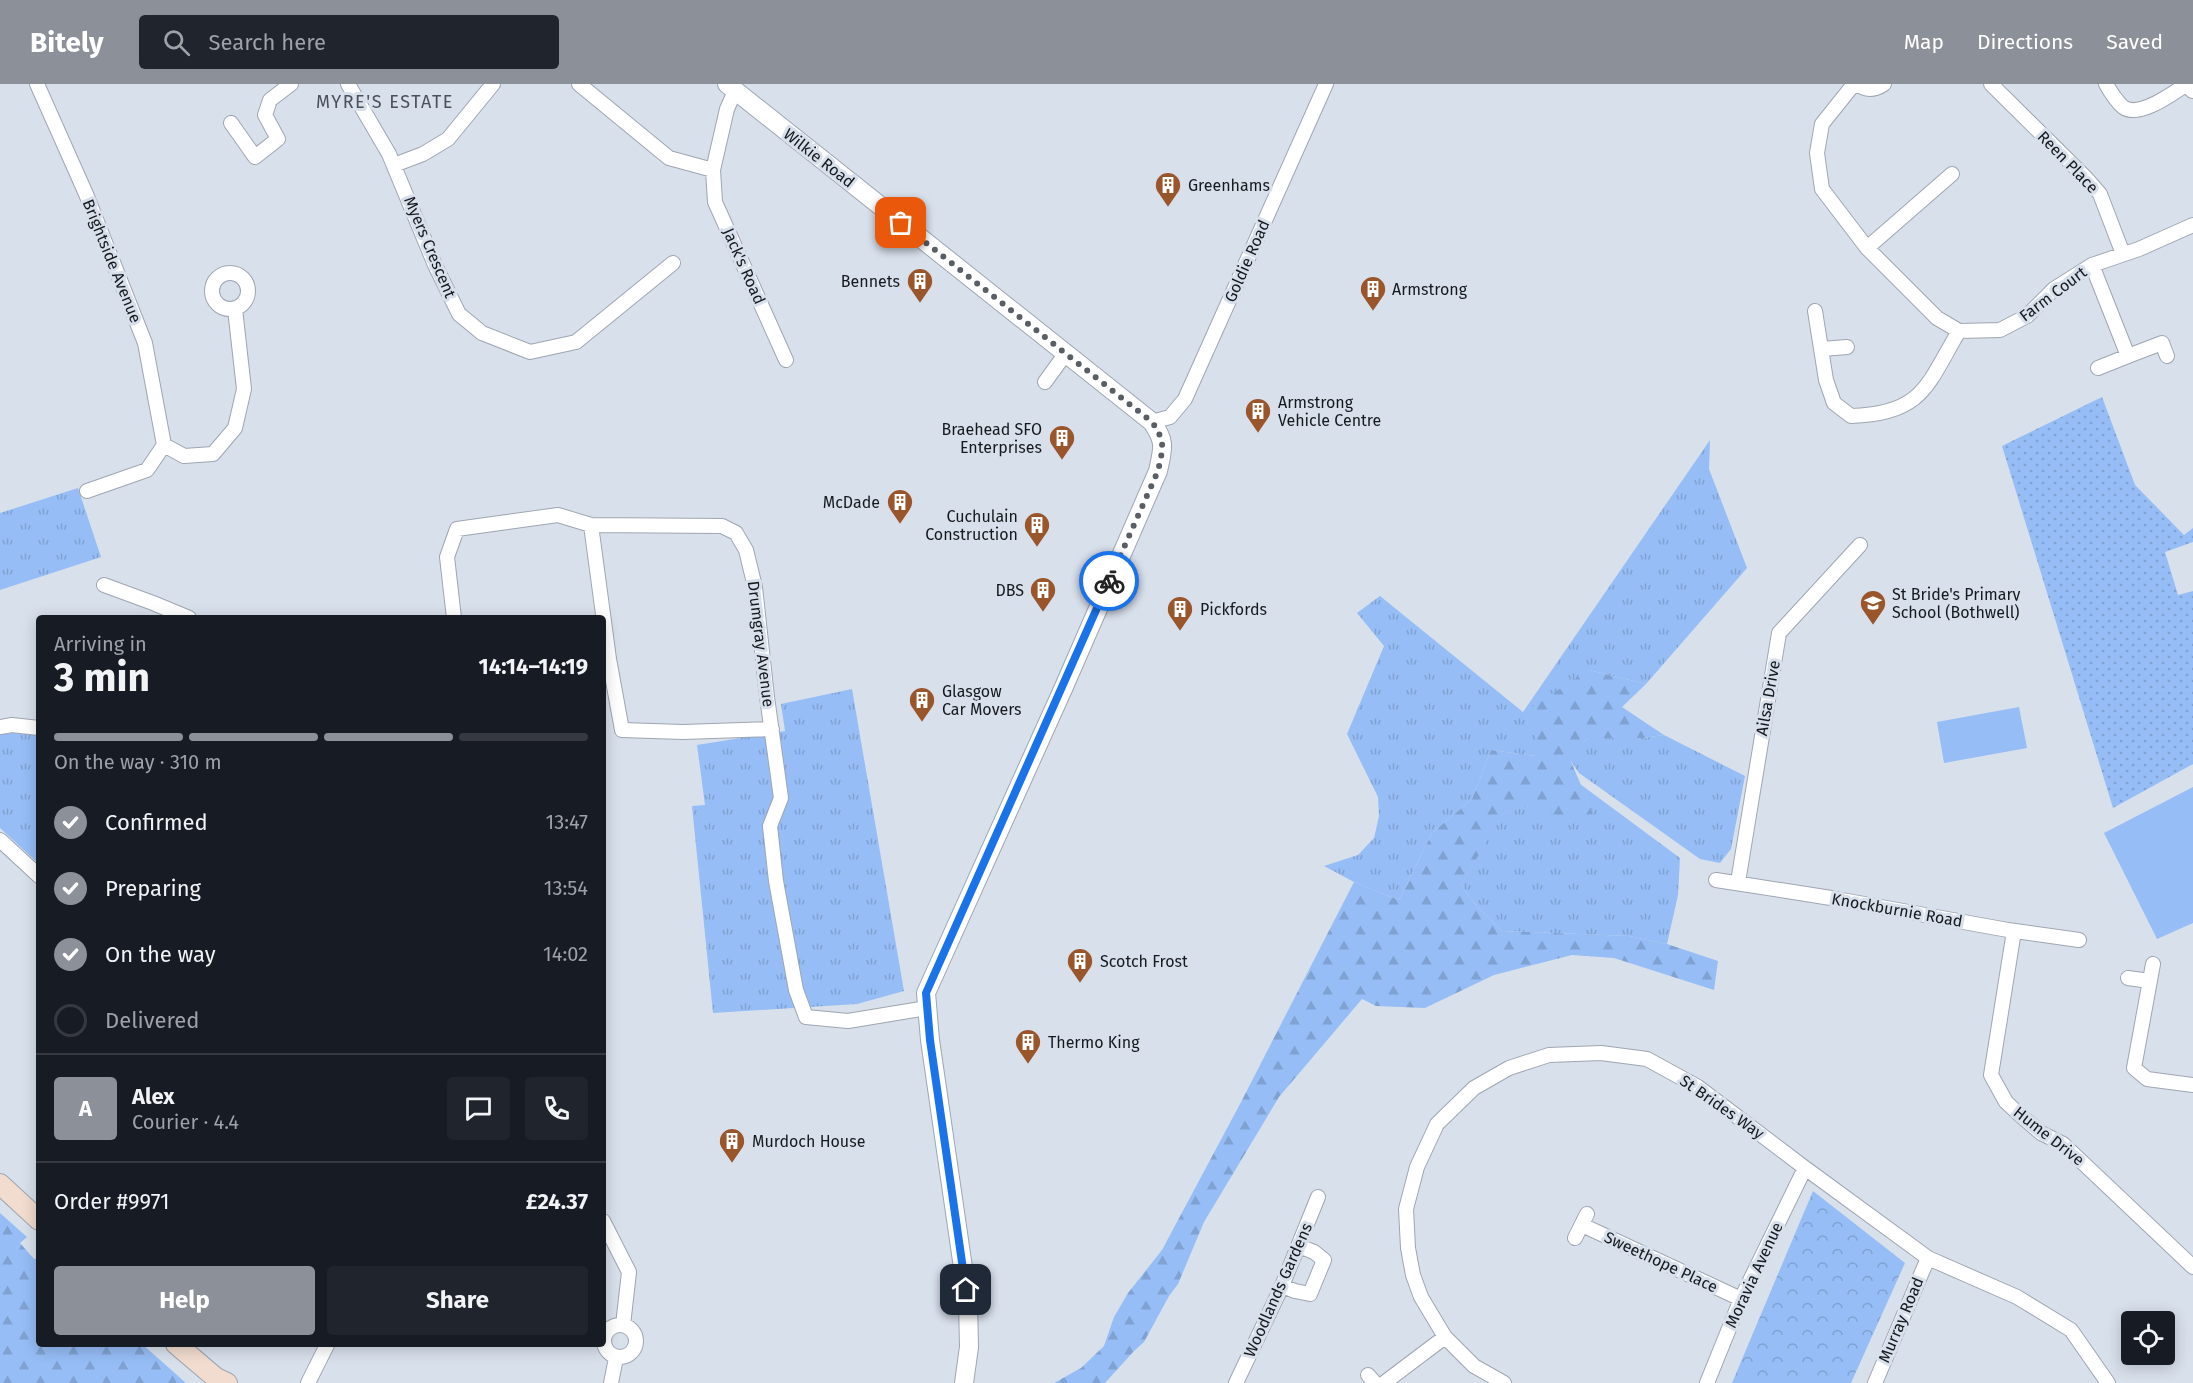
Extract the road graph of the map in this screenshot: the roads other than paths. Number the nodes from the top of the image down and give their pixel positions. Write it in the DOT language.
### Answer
graph roads {
  1 [pos="37,84"];
  2 [pos="291,84"];
  3 [pos="348,84"];
  4 [pos="493,84"];
  5 [pos="579,84"];
  6 [pos="1326,84"];
  7 [pos="1856,84"];
  8 [pos="1884,84"];
  9 [pos="1991,84"];
  10 [pos="2106,84"];
  11 [pos="2188,84"];
  12 [pos="731,88"];
  13 [pos="2193,89"];
  14 [pos="231,123"];
  15 [pos="394,165"];
  16 [pos="713,170"];
  17 [pos="1952,174"];
  18 [pos="2193,225"];
  19 [pos="1867,248"];
  20 [pos="2122,254"];
  21 [pos="673,263"];
  22 [pos="2092,265"];
  23 [pos="235,309"];
  24 [pos="1815,311"];
  25 [pos="1959,330"];
  26 [pos="1847,347"];
  27 [pos="1822,349"];
  28 [pos="1066,353"];
  29 [pos="2128,356"];
  30 [pos="2167,356"];
  31 [pos="786,360"];
  32 [pos="2098,368"];
  33 [pos="1045,381"];
  34 [pos="1157,430"];
  35 [pos="164,445"];
  36 [pos="87,490"];
  37 [pos="591,525"];
  38 [pos="1860,545"];
  39 [pos="104,585"];
  40 [pos="182,615"];
  41 [pos="454,615"];
  42 [pos="604,615"];
  43 [pos="606,632"];
  44 [pos="0,727"];
  45 [pos="36,729"];
  46 [pos="772,729"];
  47 [pos="0,840"];
  48 [pos="36,873"];
  49 [pos="1716,880"];
  50 [pos="1738,882"];
  51 [pos="2014,931"];
  52 [pos="2079,940"];
  53 [pos="2153,964"];
  54 [pos="2128,978"];
  55 [pos="2149,987"];
  56 [pos="927,1008"];
  57 [pos="2193,1086"];
  58 [pos="1805,1168"];
  59 [pos="0,1184"];
  60 [pos="1318,1197"];
  61 [pos="36,1217"];
  62 [pos="606,1227"];
  63 [pos="1575,1238"];
  64 [pos="1299,1246"];
  65 [pos="1928,1258"];
  66 [pos="2193,1267"];
  67 [pos="1282,1286"];
  68 [pos="1741,1299"];
  69 [pos="623,1325"];
  70 [pos="606,1334"];
  71 [pos="1445,1338"];
  72 [pos="180,1347"];
  73 [pos="326,1347"];
  74 [pos="604,1347"];
  75 [pos="616,1358"];
  76 [pos="227,1383"];
  77 [pos="308,1383"];
  78 [pos="611,1383"];
  79 [pos="964,1383"];
  80 [pos="1236,1383"];
  81 [pos="1384,1383"];
  82 [pos="1504,1383"];
  83 [pos="1707,1383"];
  84 [pos="1875,1383"];
  85 [pos="2108,1383"];
  1 -- 35 [label="street, Brightside Avenue"];
  2 -- 14 [label="street"];
  3 -- 15 [label="street, Myers Crescent"];
  4 -- 15 [label="street"];
  5 -- 16 [label="street"];
  6 -- 34 [label="street, Goldie Road"];
  7 -- 8 [label="street"];
  7 -- 19 [label="street"];
  9 -- 20 [label="street, Reen Place"];
  10 -- 11 [label="street"];
  11 -- 13 [label="street"];
  12 -- 16 [label="street, Jack's Road"];
  12 -- 28 [label="street, Wilkie Road"];
  15 -- 21 [label="street, Myers Crescent"];
  16 -- 31 [label="street, Jack's Road"];
  17 -- 19 [label="street"];
  18 -- 20 [label="street, Farm Court"];
  19 -- 25 [label="street"];
  20 -- 22 [label="street, Farm Court"];
  22 -- 25 [label="street, Farm Court"];
  22 -- 29 [label="street"];
  23 -- 35 [label="street"];
  24 -- 27 [label="street"];
  25 -- 27 [label="street"];
  26 -- 27 [label="street"];
  28 -- 33 [label="street"];
  28 -- 34 [label="street, Wilkie Road"];
  29 -- 30 [label="street"];
  29 -- 32 [label="street"];
  34 -- 56 [label="street"];
  35 -- 36 [label="street"];
  37 -- 41 [label="street, Drumgray Avenue"];
  37 -- 42 [label="street"];
  37 -- 46 [label="street, Drumgray Avenue"];
  38 -- 50 [label="street, Ailsa Drive"];
  39 -- 40 [label="street"];
  43 -- 46 [label="street"];
  44 -- 45 [label="street"];
  46 -- 56 [label="street, Drumgray Avenue"];
  47 -- 48 [label="street"];
  49 -- 50 [label="street, Knockburnie Road"];
  50 -- 51 [label="street, Knockburnie Road"];
  51 -- 52 [label="street, Knockburnie Road"];
  51 -- 66 [label="street, Hume Drive"];
  53 -- 55 [label="street"];
  54 -- 55 [label="street"];
  55 -- 57 [label="street"];
  56 -- 79 [label="street"];
  58 -- 65 [label="street, St Brides Way"];
  58 -- 68 [label="street, Moravia Avenue"];
  58 -- 71 [label="street, St Brides Way"];
  59 -- 61 [label="main road"];
  60 -- 64 [label="street, Woodlands Gardens"];
  62 -- 69 [label="street"];
  63 -- 68 [label="street, Sweethope Place"];
  64 -- 67 [label="street, Woodlands Gardens"];
  64 -- 67 [label="street"];
  65 -- 84 [label="street, Murray Road"];
  65 -- 85 [label="street, St Brides Way"];
  67 -- 80 [label="street, Woodlands Gardens"];
  68 -- 83 [label="street, Moravia Avenue"];
  69 -- 70 [label="street"];
  69 -- 75 [label="street"];
  71 -- 81 [label="street"];
  71 -- 82 [label="street, St Brides Way"];
  72 -- 76 [label="main road"];
  73 -- 77 [label="street"];
  74 -- 75 [label="street"];
  75 -- 78 [label="street"];
}
